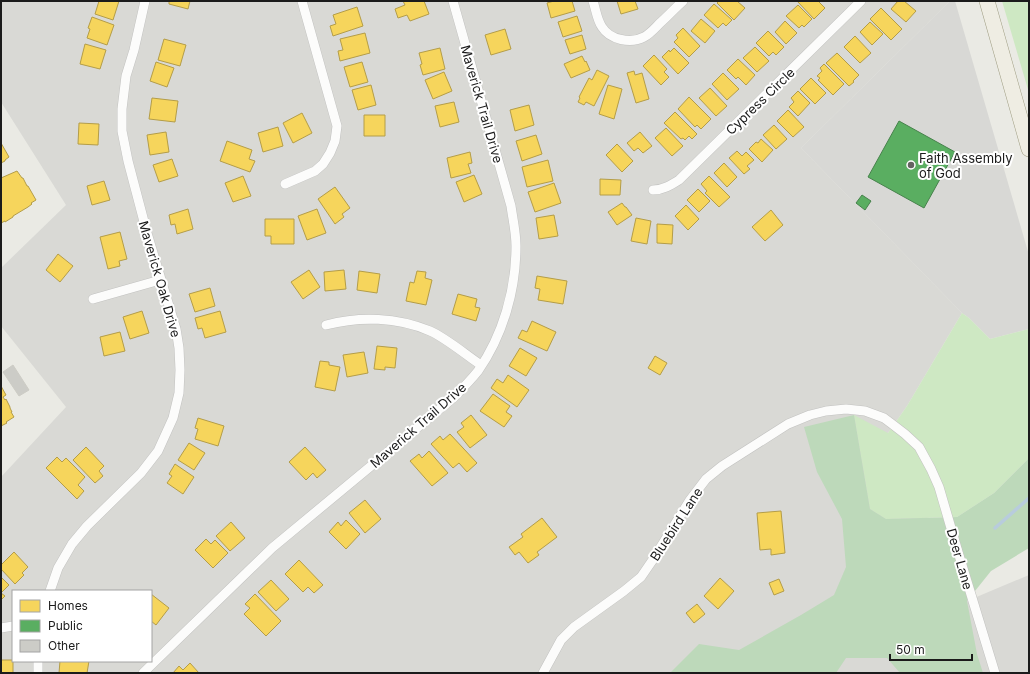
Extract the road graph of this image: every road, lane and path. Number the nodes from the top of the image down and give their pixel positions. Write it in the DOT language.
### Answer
graph roads {
  1 [pos="145,1"];
  2 [pos="302,1"];
  3 [pos="453,1"];
  4 [pos="593,1"];
  5 [pos="683,1"];
  6 [pos="861,1"];
  7 [pos="987,1"];
  8 [pos="1025,121"];
  9 [pos="1029,148"];
  10 [pos="284,184"];
  11 [pos="653,190"];
  12 [pos="160,280"];
  13 [pos="93,299"];
  14 [pos="326,325"];
  15 [pos="481,366"];
  16 [pos="919,447"];
  17 [pos="50,590"];
  18 [pos="12,626"];
  19 [pos="1,628"];
  20 [pos="38,662"];
  21 [pos="38,673"];
  22 [pos="143,673"];
  23 [pos="543,673"];
  24 [pos="995,673"];
  1 -- 12 [label="street, Maverick Oak Drive"];
  2 -- 10 [label="street"];
  3 -- 15 [label="street, Maverick Trail Drive"];
  4 -- 5 [label="street"];
  6 -- 11 [label="street, Cypress Circle"];
  7 -- 8 [label="main road"];
  8 -- 9 [label="main road"];
  12 -- 13 [label="street"];
  12 -- 17 [label="street, Maverick Oak Drive"];
  14 -- 15 [label="street"];
  15 -- 22 [label="street, Maverick Trail Drive"];
  16 -- 23 [label="street, Bluebird Lane"];
  16 -- 24 [label="street, Deer Lane"];
  18 -- 19 [label="street"];
  20 -- 21 [label="street"];
}
